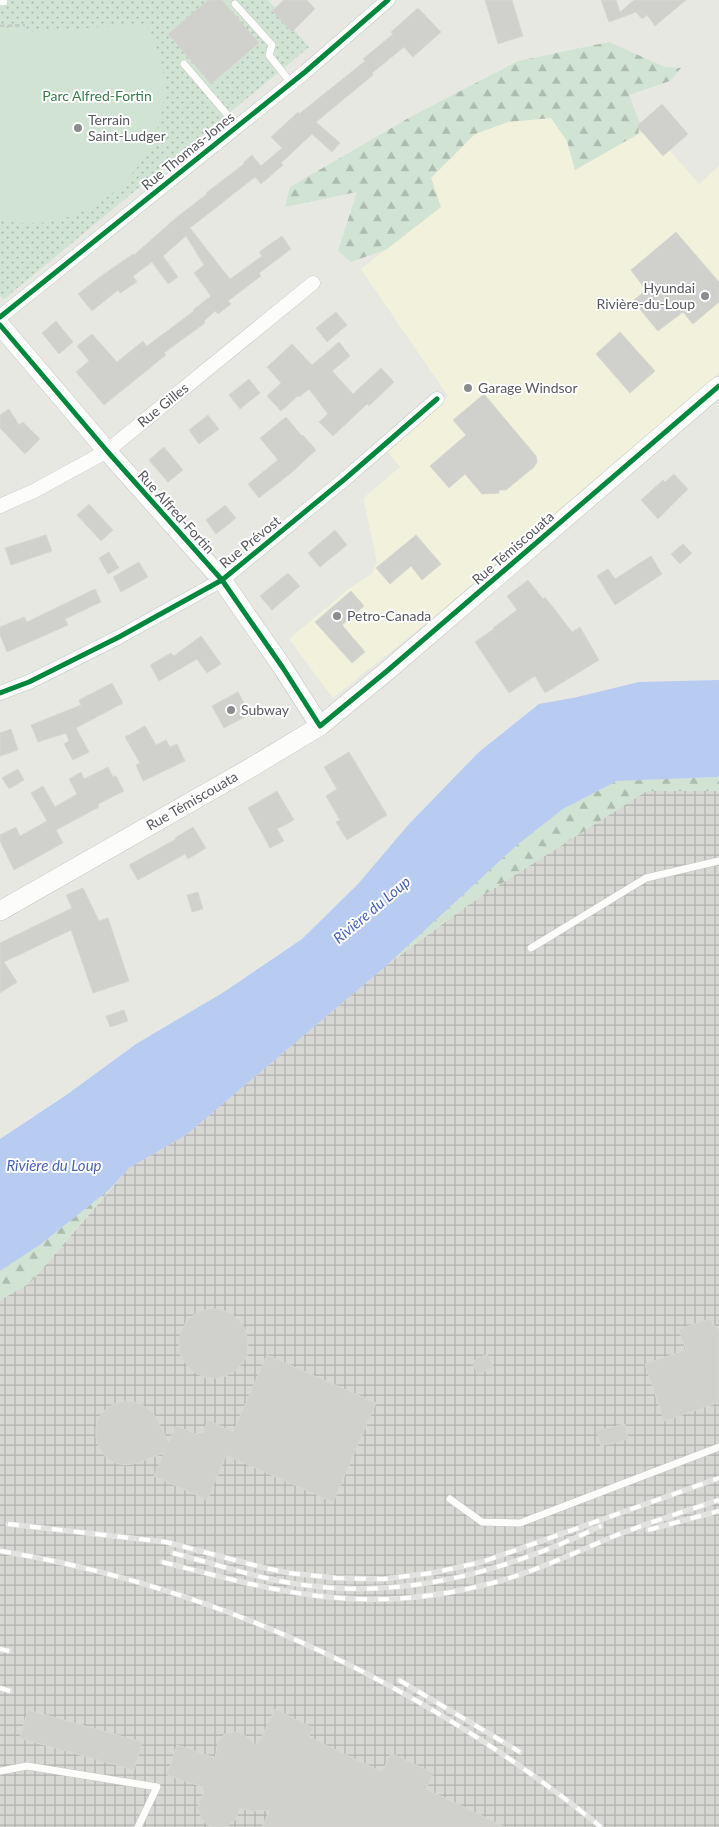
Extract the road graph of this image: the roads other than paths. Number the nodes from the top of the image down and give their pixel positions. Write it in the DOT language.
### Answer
graph roads {
  1 [pos="388,0"];
  2 [pos="235,4"];
  3 [pos="184,64"];
  4 [pos="291,83"];
  5 [pos="237,126"];
  6 [pos="313,283"];
  7 [pos="0,316"];
  8 [pos="0,325"];
  9 [pos="719,386"];
  10 [pos="437,399"];
  11 [pos="107,451"];
  12 [pos="0,506"];
  13 [pos="222,580"];
  14 [pos="0,693"];
  15 [pos="320,726"];
  16 [pos="719,861"];
  17 [pos="0,911"];
  18 [pos="531,948"];
  19 [pos="719,1447"];
  20 [pos="450,1499"];
  21 [pos="0,1771"];
  22 [pos="138,1827"];
  1 -- 4 [label="street, Rue Thomas-Jones"];
  2 -- 4 [label="lane"];
  3 -- 5 [label="lane"];
  4 -- 5 [label="street, Rue Thomas-Jones"];
  5 -- 7 [label="street, Rue Thomas-Jones"];
  6 -- 11 [label="street, Rue Gilles"];
  8 -- 11 [label="main road, Rue Alfred-Fortin"];
  9 -- 15 [label="main road, Rue Témiscouata"];
  10 -- 13 [label="street, Rue Prévost"];
  11 -- 12 [label="street, Rue Gilles"];
  11 -- 13 [label="main road, Rue Alfred-Fortin"];
  13 -- 14 [label="street, Rue Prévost"];
  13 -- 15 [label="main road, Rue Alfred-Fortin"];
  15 -- 17 [label="main road, Rue Témiscouata"];
  16 -- 18 [label="lane"];
  19 -- 20 [label="lane"];
  21 -- 22 [label="lane"];
}
